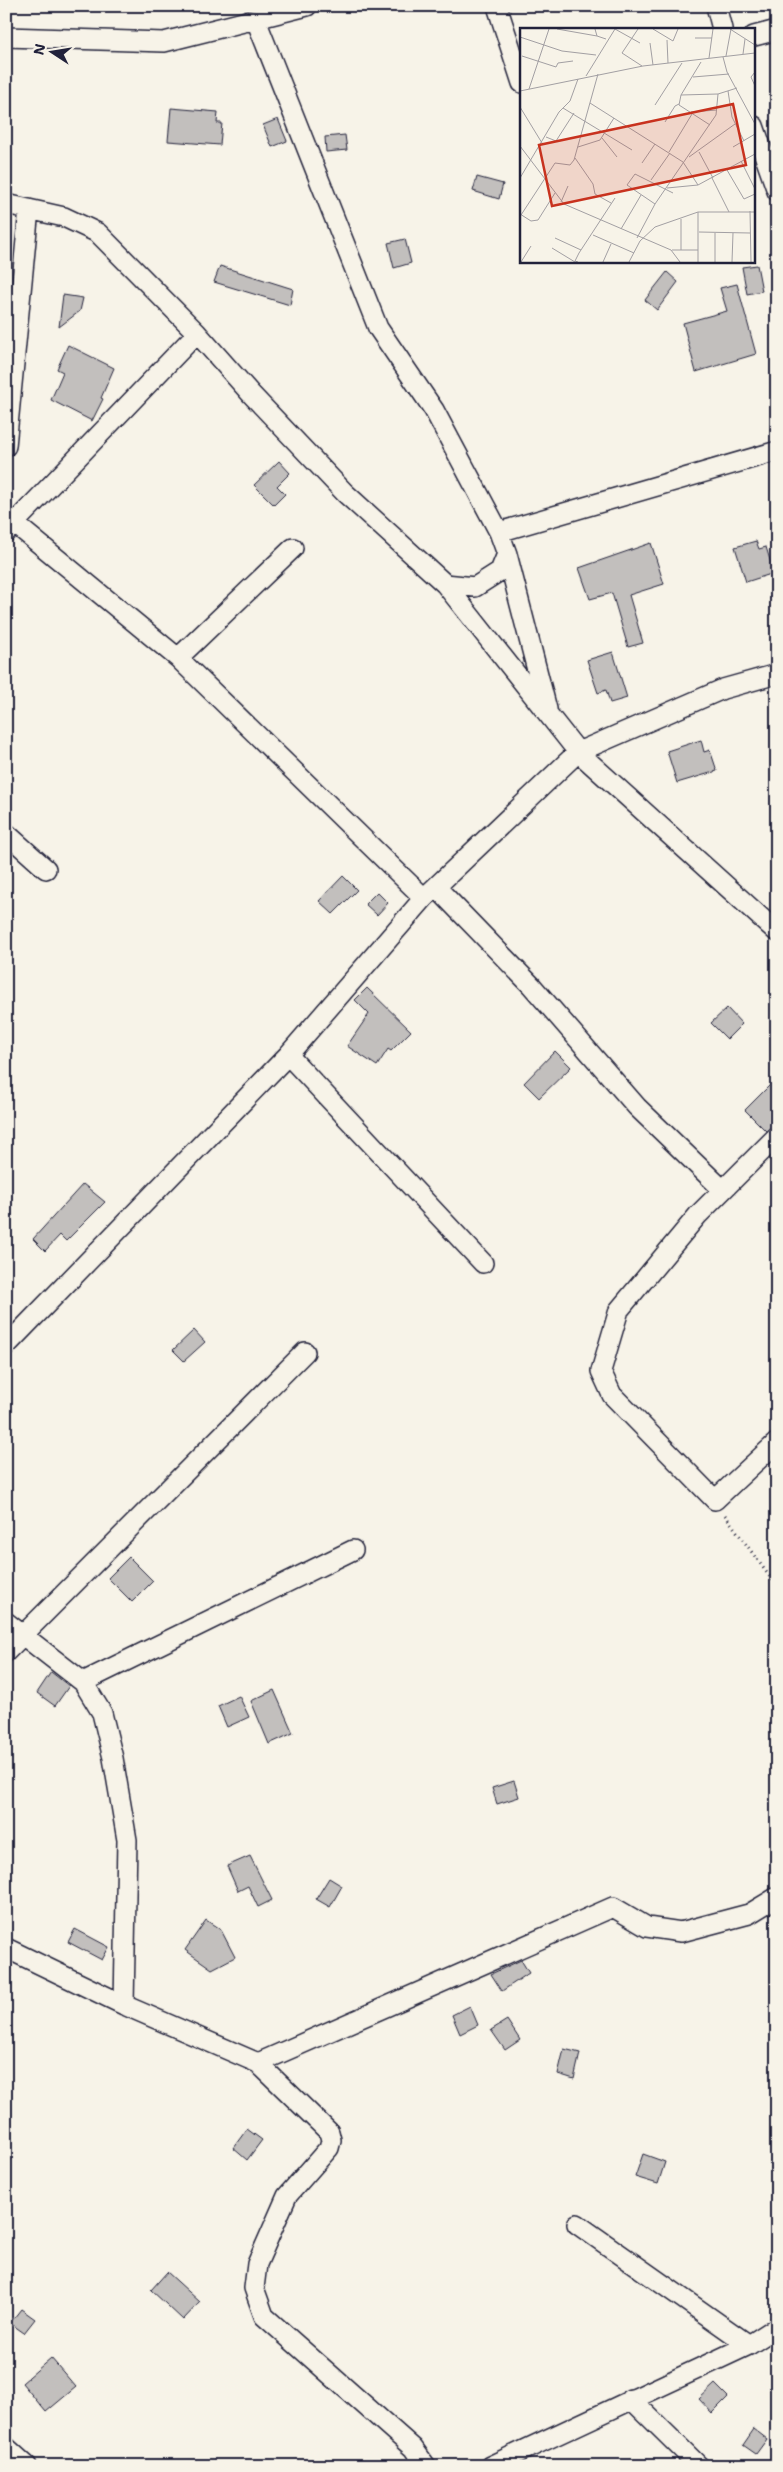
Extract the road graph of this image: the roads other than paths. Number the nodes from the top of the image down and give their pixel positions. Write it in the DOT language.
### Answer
graph roads {
  1 [pos="307,6"];
  2 [pos="497,6"];
  3 [pos="716,6"];
  4 [pos="256,20"];
  5 [pos="722,28"];
  6 [pos="777,30"];
  7 [pos="756,35"];
  8 [pos="6,38"];
  9 [pos="520,77"];
  10 [pos="756,132"];
  11 [pos="777,191"];
  12 [pos="6,204"];
  13 [pos="29,209"];
  14 [pos="197,333"];
  15 [pos="6,446"];
  16 [pos="777,451"];
  17 [pos="10,527"];
  18 [pos="499,532"];
  19 [pos="292,548"];
  20 [pos="507,554"];
  21 [pos="445,584"];
  22 [pos="178,658"];
  23 [pos="777,674"];
  24 [pos="548,716"];
  25 [pos="578,752"];
  26 [pos="6,833"];
  27 [pos="46,869"];
  28 [pos="430,892"];
  29 [pos="777,932"];
  30 [pos="288,1055"];
  31 [pos="777,1136"];
  32 [pos="723,1190"];
  33 [pos="483,1263"];
  34 [pos="6,1346"];
  35 [pos="305,1352"];
  36 [pos="777,1442"];
  37 [pos="353,1550"];
  38 [pos="6,1622"];
  39 [pos="22,1636"];
  40 [pos="6,1652"];
  41 [pos="82,1682"];
  42 [pos="777,1898"];
  43 [pos="6,1948"];
  44 [pos="124,2005"];
  45 [pos="258,2063"];
  46 [pos="577,2224"];
  47 [pos="777,2327"];
  48 [pos="749,2345"];
  49 [pos="631,2399"];
  50 [pos="6,2447"];
  51 [pos="27,2466"];
  52 [pos="426,2466"];
  53 [pos="490,2466"];
  54 [pos="699,2466"];
  1 -- 4 [label="street"];
  2 -- 9 [label="street"];
  3 -- 5 [label="street"];
  4 -- 8 [label="street"];
  4 -- 18 [label="street"];
  6 -- 7 [label="street"];
  10 -- 11 [label="street"];
  12 -- 13 [label="street"];
  13 -- 14 [label="street"];
  13 -- 15 [label="street"];
  14 -- 17 [label="street"];
  14 -- 21 [label="street"];
  16 -- 18 [label="street"];
  17 -- 22 [label="street"];
  18 -- 20 [label="street"];
  19 -- 22 [label="street"];
  20 -- 21 [label="street"];
  20 -- 24 [label="street"];
  21 -- 24 [label="street"];
  22 -- 28 [label="street"];
  23 -- 25 [label="street"];
  24 -- 25 [label="street"];
  25 -- 28 [label="street"];
  25 -- 29 [label="street"];
  26 -- 27 [label="street"];
  28 -- 30 [label="street"];
  28 -- 32 [label="street"];
  30 -- 33 [label="street"];
  30 -- 34 [label="street"];
  31 -- 32 [label="street"];
  32 -- 36 [label="street"];
  35 -- 39 [label="street"];
  37 -- 41 [label="street"];
  38 -- 39 [label="street"];
  39 -- 40 [label="street"];
  39 -- 41 [label="street"];
  41 -- 44 [label="street"];
  42 -- 45 [label="street"];
  43 -- 44 [label="street"];
  44 -- 45 [label="street"];
  45 -- 52 [label="street"];
  46 -- 48 [label="street"];
  47 -- 48 [label="street"];
  48 -- 49 [label="street"];
  49 -- 53 [label="street"];
  49 -- 54 [label="street"];
  50 -- 51 [label="street"];
}
